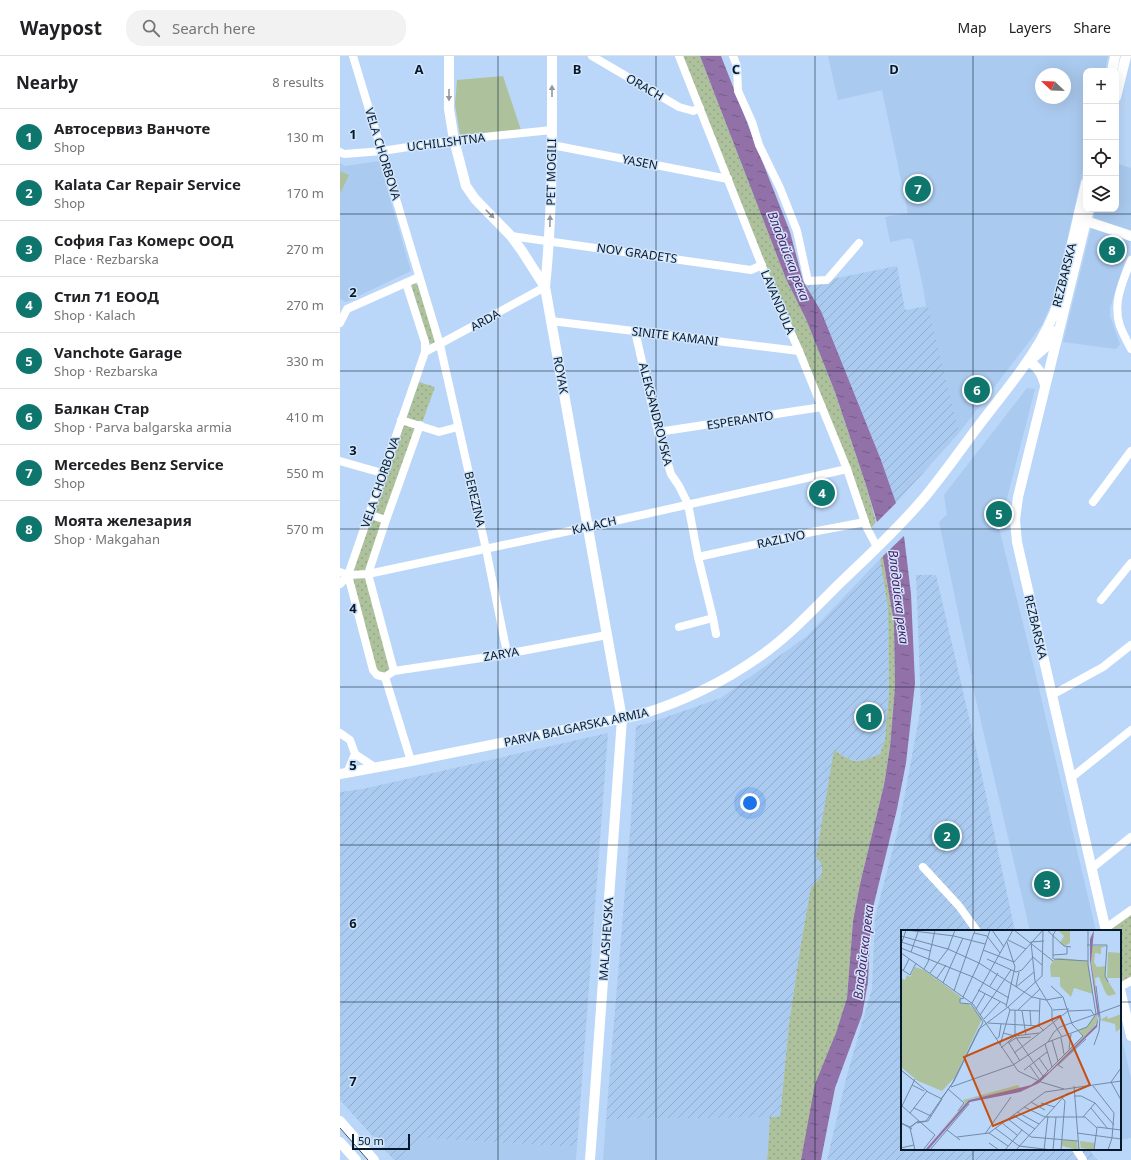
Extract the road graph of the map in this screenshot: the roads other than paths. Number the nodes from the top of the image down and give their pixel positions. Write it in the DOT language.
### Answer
graph roads {
  1 [pos="353,56"];
  2 [pos="449,56"];
  3 [pos="552,56"];
  4 [pos="592,56"];
  5 [pos="679,56"];
  6 [pos="732,56"];
  7 [pos="1115,56"];
  8 [pos="1126,56"];
  9 [pos="1113,68"];
  10 [pos="1119,85"];
  11 [pos="700,108"];
  12 [pos="552,130"];
  13 [pos="454,140"];
  14 [pos="552,145"];
  15 [pos="382,151"];
  16 [pos="340,152"];
  17 [pos="728,180"];
  18 [pos="1083,211"];
  19 [pos="1087,212"];
  20 [pos="1082,220"];
  21 [pos="512,236"];
  22 [pos="1131,236"];
  23 [pos="550,240"];
  24 [pos="859,243"];
  25 [pos="1131,260"];
  26 [pos="762,265"];
  27 [pos="419,277"];
  28 [pos="406,283"];
  29 [pos="545,287"];
  30 [pos="344,307"];
  31 [pos="551,321"];
  32 [pos="1061,322"];
  33 [pos="340,323"];
  34 [pos="635,331"];
  35 [pos="440,345"];
  36 [pos="1131,348"];
  37 [pos="799,351"];
  38 [pos="425,352"];
  39 [pos="1029,361"];
  40 [pos="1046,385"];
  41 [pos="822,407"];
  42 [pos="401,420"];
  43 [pos="420,426"];
  44 [pos="458,426"];
  45 [pos="658,432"];
  46 [pos="1131,451"];
  47 [pos="340,461"];
  48 [pos="847,469"];
  49 [pos="382,473"];
  50 [pos="1093,502"];
  51 [pos="688,504"];
  52 [pos="368,514"];
  53 [pos="386,520"];
  54 [pos="864,522"];
  55 [pos="588,527"];
  56 [pos="877,547"];
  57 [pos="486,549"];
  58 [pos="698,557"];
  59 [pos="1131,563"];
  60 [pos="344,574"];
  61 [pos="368,574"];
  62 [pos="340,584"];
  63 [pos="1101,600"];
  64 [pos="713,618"];
  65 [pos="679,627"];
  66 [pos="716,634"];
  67 [pos="607,635"];
  68 [pos="1131,645"];
  69 [pos="508,653"];
  70 [pos="394,671"];
  71 [pos="385,677"];
  72 [pos="1052,695"];
  73 [pos="622,719"];
  74 [pos="1131,730"];
  75 [pos="340,733"];
  76 [pos="355,754"];
  77 [pos="411,762"];
  78 [pos="376,768"];
  79 [pos="344,773"];
  80 [pos="1071,778"];
  81 [pos="1131,837"];
  82 [pos="923,867"];
  83 [pos="1092,868"];
  84 [pos="1131,910"];
  85 [pos="976,930"];
  86 [pos="1106,930"];
  87 [pos="1131,981"];
  88 [pos="1121,987"];
  89 [pos="1121,992"];
  90 [pos="1131,1036"];
  91 [pos="340,1121"];
  92 [pos="340,1142"];
  93 [pos="1077,1150"];
  94 [pos="356,1160"];
  95 [pos="374,1160"];
  96 [pos="590,1160"];
  97 [pos="1083,1160"];
  1 -- 15 [label="street, VELA CHORBOVA"];
  2 -- 13 [label="street, ROYAK, one-way"];
  12 -- 3 [label="street, PET MOGILI, one-way"];
  4 -- 11 [label="street, ORACH"];
  5 -- 11 [label="street, LAVANDULA"];
  6 -- 24 [label="street"];
  7 -- 9 [label="street"];
  8 -- 10 [label="street"];
  11 -- 17 [label="street, LAVANDULA"];
  12 -- 13 [label="street, UCHILISHTNA"];
  12 -- 14 [label="street, PET MOGILI"];
  13 -- 15 [label="street, UCHILISHTNA"];
  13 -- 21 [label="street, ROYAK, one-way"];
  14 -- 17 [label="street, YASEN"];
  23 -- 14 [label="street, PET MOGILI, one-way"];
  15 -- 16 [label="street, UCHILISHTNA"];
  15 -- 27 [label="street, VELA CHORBOVA"];
  17 -- 26 [label="street, LAVANDULA"];
  18 -- 20 [label="street, REZBARSKA"];
  19 -- 20 [label="street, REZBARSKA"];
  20 -- 22 [label="street"];
  20 -- 32 [label="street, REZBARSKA"];
  20 -- 39 [label="street, REZBARSKA"];
  21 -- 23 [label="street, NOV GRADETS"];
  21 -- 29 [label="street, ROYAK"];
  23 -- 26 [label="street, NOV GRADETS"];
  23 -- 29 [label="street, PET MOGILI"];
  25 -- 36 [label="street"];
  26 -- 37 [label="street, LAVANDULA"];
  27 -- 28 [label="street"];
  27 -- 35 [label="street, VELA CHORBOVA"];
  28 -- 30 [label="street"];
  28 -- 38 [label="street, VELA CHORBOVA"];
  29 -- 31 [label="street, ROYAK"];
  29 -- 35 [label="street, ARDA"];
  30 -- 33 [label="street"];
  31 -- 34 [label="street, SINITE KAMANI"];
  31 -- 55 [label="street, ROYAK"];
  32 -- 39 [label="street, REZBARSKA"];
  32 -- 40 [label="street, REZBARSKA"];
  34 -- 37 [label="street, SINITE KAMANI"];
  34 -- 45 [label="street, ALEKSANDROVSKA"];
  35 -- 38 [label="street, ARDA"];
  35 -- 44 [label="street, BEREZINA"];
  37 -- 41 [label="street, LAVANDULA"];
  38 -- 42 [label="street, VELA CHORBOVA"];
  39 -- 40 [label="street"];
  39 -- 56 [label="street, PARVA BALGARSKA ARMIA"];
  40 -- 72 [label="street, REZBARSKA"];
  41 -- 45 [label="street, ESPERANTO"];
  41 -- 48 [label="street, LAVANDULA"];
  42 -- 43 [label="street"];
  42 -- 49 [label="street, VELA CHORBOVA"];
  43 -- 44 [label="street"];
  43 -- 53 [label="street, VELA CHORBOVA"];
  44 -- 57 [label="street, BEREZINA"];
  45 -- 51 [label="street, ALEKSANDROVSKA"];
  46 -- 50 [label="street"];
  47 -- 49 [label="street"];
  48 -- 51 [label="street, KALACH"];
  48 -- 54 [label="street, LAVANDULA"];
  49 -- 52 [label="street, VELA CHORBOVA"];
  51 -- 55 [label="street, KALACH"];
  51 -- 58 [label="street, ALEKSANDROVSKA"];
  52 -- 53 [label="street"];
  52 -- 60 [label="street, VELA CHORBOVA"];
  53 -- 61 [label="street, VELA CHORBOVA"];
  54 -- 56 [label="street, LAVANDULA"];
  54 -- 58 [label="street, RAZLIVO"];
  55 -- 57 [label="street, KALACH"];
  55 -- 67 [label="street, ROYAK"];
  56 -- 73 [label="street, PARVA BALGARSKA ARMIA"];
  57 -- 61 [label="street, KALACH"];
  57 -- 69 [label="street, BEREZINA"];
  58 -- 64 [label="street, ALEKSANDROVSKA"];
  59 -- 63 [label="street"];
  60 -- 61 [label="street, KALACH"];
  60 -- 62 [label="street"];
  60 -- 71 [label="street"];
  61 -- 70 [label="street"];
  64 -- 65 [label="street"];
  64 -- 66 [label="street, ALEKSANDROVSKA"];
  67 -- 69 [label="street, ZARYA"];
  67 -- 73 [label="street, ROYAK"];
  68 -- 72 [label="street"];
  69 -- 70 [label="street, ZARYA"];
  70 -- 71 [label="street"];
  71 -- 77 [label="street"];
  72 -- 80 [label="street, REZBARSKA"];
  73 -- 77 [label="street, PARVA BALGARSKA ARMIA"];
  73 -- 96 [label="street, MALASHEVSKA"];
  74 -- 80 [label="street"];
  75 -- 76 [label="street"];
  76 -- 78 [label="street"];
  76 -- 79 [label="street"];
  77 -- 78 [label="street, PARVA BALGARSKA ARMIA"];
  78 -- 79 [label="street, PARVA BALGARSKA ARMIA"];
  80 -- 83 [label="street, REZBARSKA"];
  81 -- 83 [label="street"];
  82 -- 85 [label="street"];
  83 -- 86 [label="street, REZBARSKA"];
  84 -- 86 [label="street"];
  87 -- 88 [label="street"];
  89 -- 90 [label="street"];
  91 -- 95 [label="street"];
  92 -- 94 [label="street"];
  93 -- 97 [label="street"];
}
